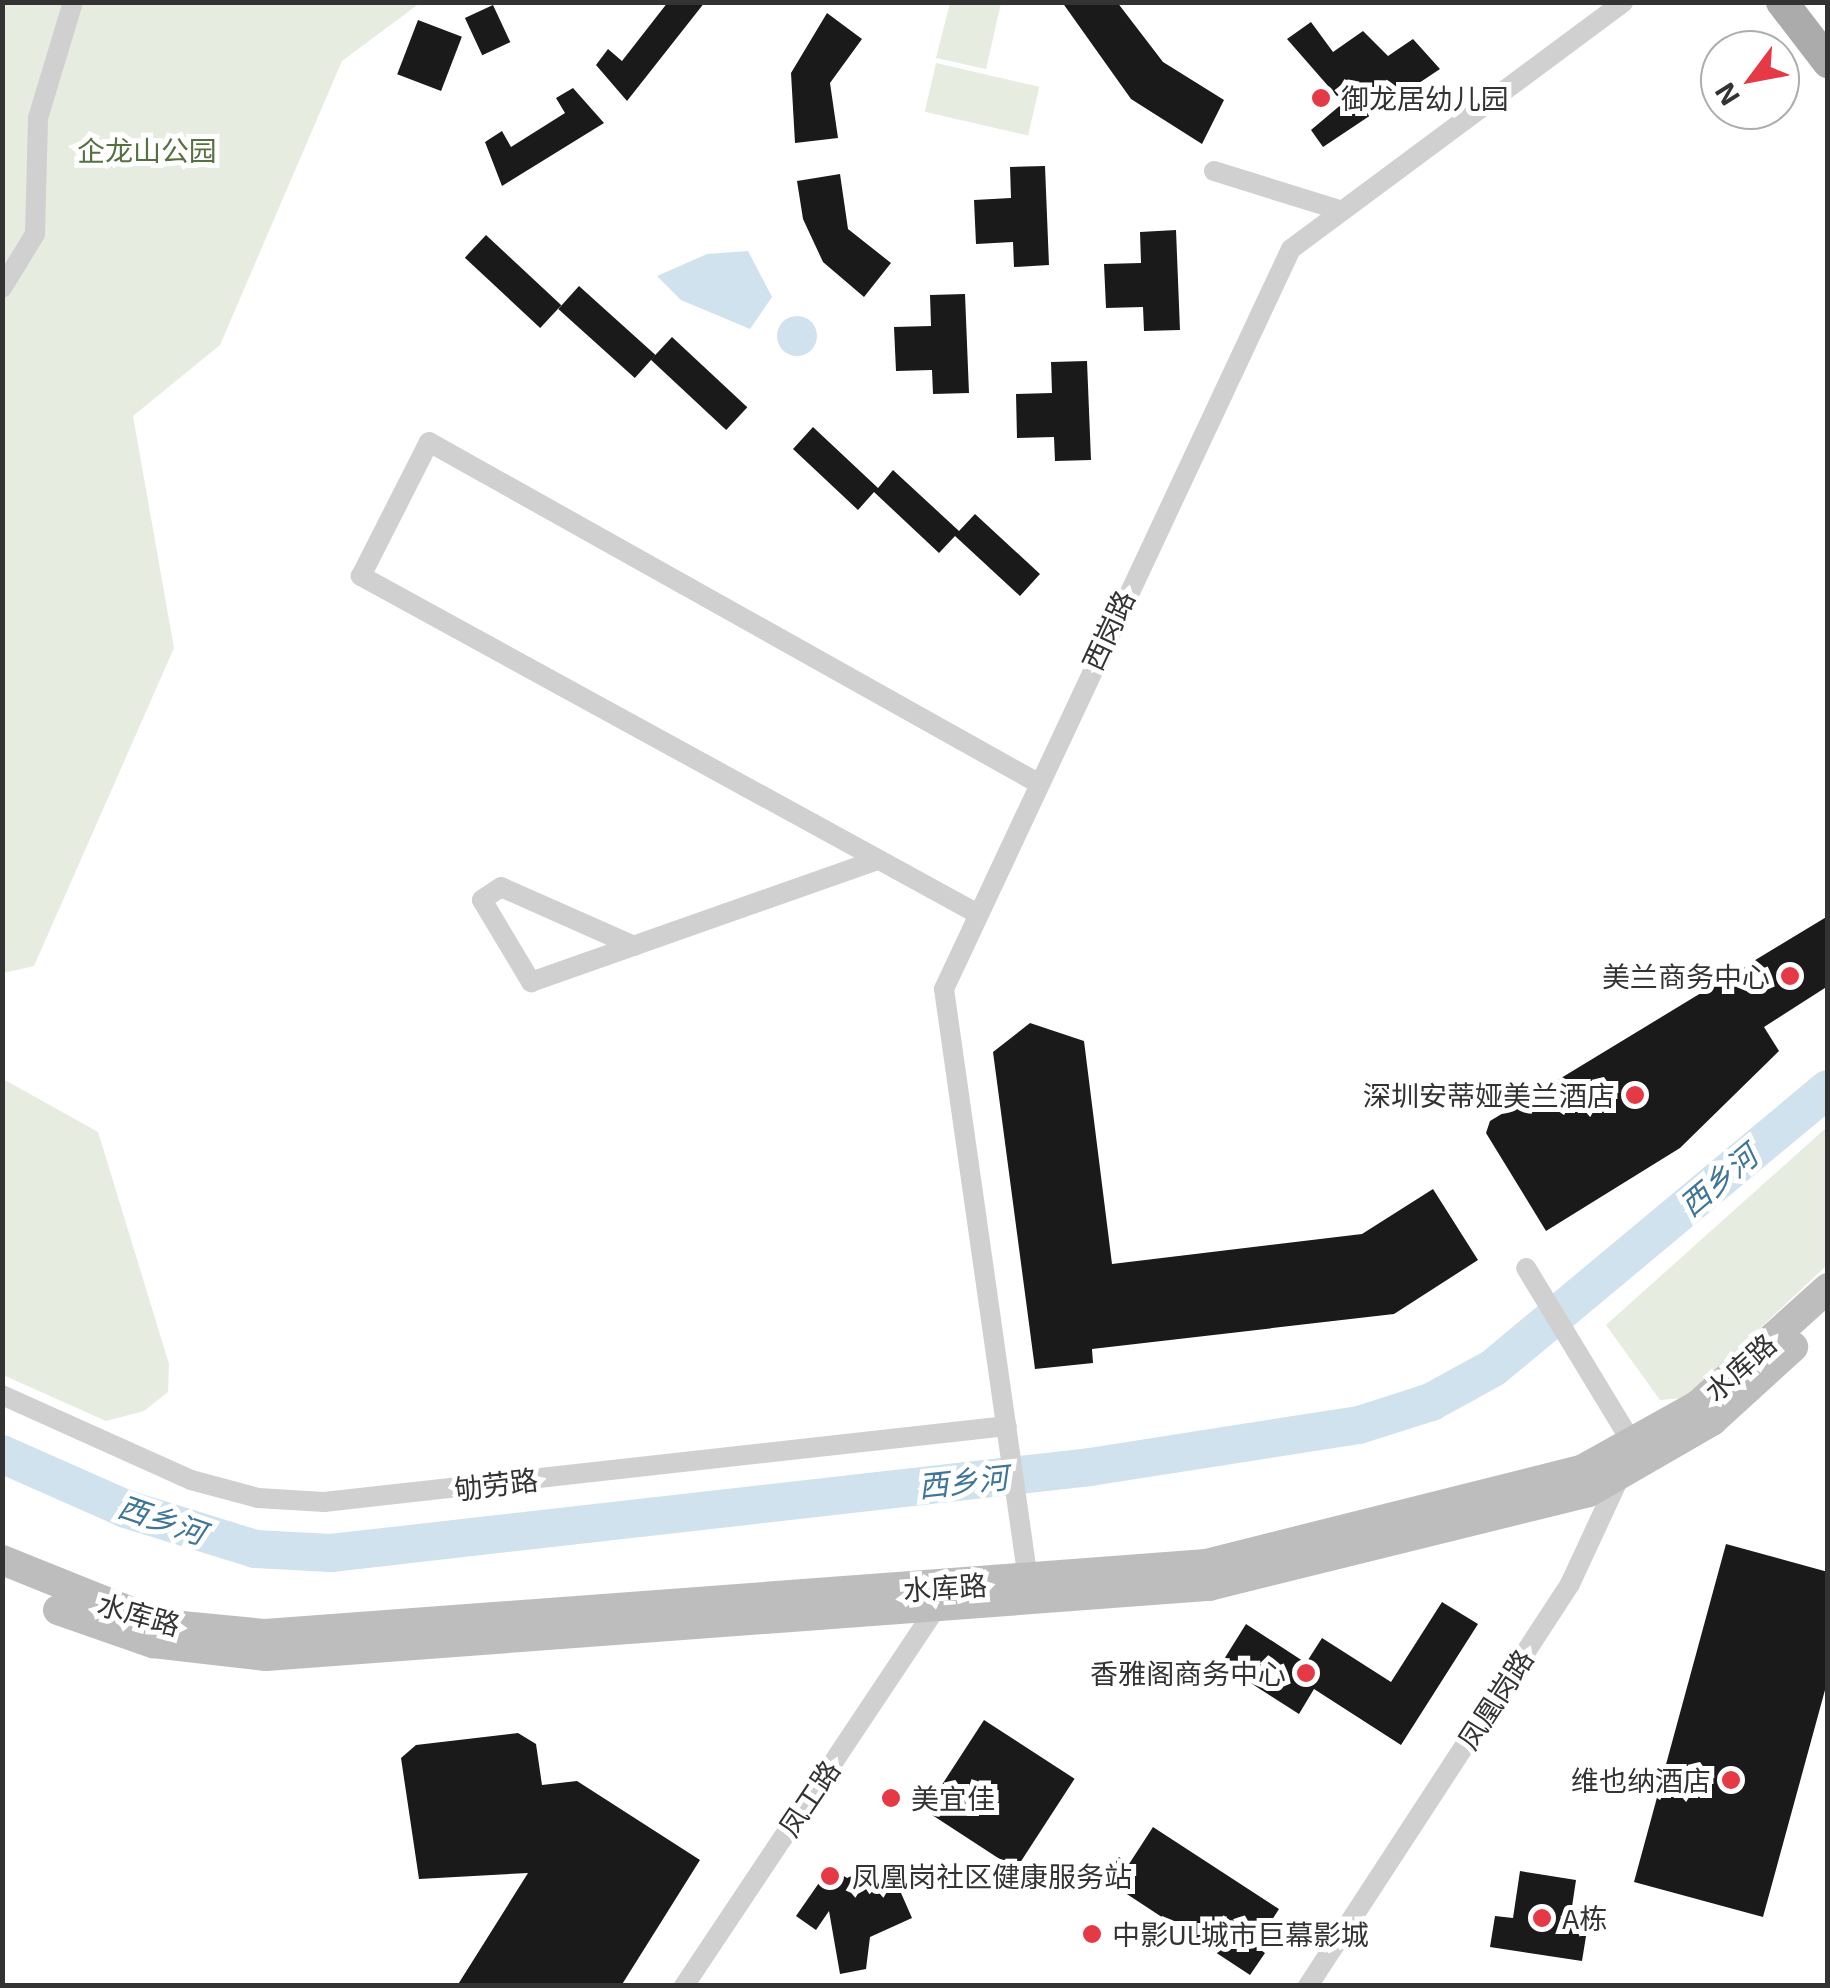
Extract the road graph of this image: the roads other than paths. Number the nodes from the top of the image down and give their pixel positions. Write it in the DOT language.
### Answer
graph roads {
  1 [pos="73,2"];
  2 [pos="1623,2"];
  3 [pos="1782,2"];
  4 [pos="1828,62"];
  5 [pos="1214,171"];
  6 [pos="1336,209"];
  7 [pos="2,288"];
  8 [pos="1038,782"];
  9 [pos="878,860"];
  10 [pos="978,914"];
  11 [pos="634,946"];
  12 [pos="1526,1268"];
  13 [pos="1828,1288"];
  14 [pos="1828,1315"];
  15 [pos="2,1394"];
  16 [pos="1007,1426"];
  17 [pos="1634,1446"];
  18 [pos="1622,1476"];
  19 [pos="2,1560"];
  20 [pos="2,1580"];
  21 [pos="1030,1592"];
  22 [pos="934,1611"];
  23 [pos="684,1986"];
  24 [pos="1308,1986"];
  1 -- 7 [label="street"];
  2 -- 6 [label="street, 西岗路"];
  3 -- 4 [label="main road"];
  5 -- 6 [label="street"];
  6 -- 8 [label="street, 西岗路"];
  8 -- 9 [label="street"];
  8 -- 10 [label="street, 西岗路"];
  9 -- 10 [label="street"];
  9 -- 11 [label="street"];
  10 -- 16 [label="street, 西岗路"];
  11 -- 11 [label="street"];
  12 -- 17 [label="street"];
  13 -- 17 [label="main road, 水库路"];
  14 -- 18 [label="main road, 水库路"];
  15 -- 16 [label="street, 劬劳路"];
  16 -- 21 [label="street, 西岗路"];
  17 -- 18 [label="street, 凤凰岗路"];
  17 -- 21 [label="main road, 水库路"];
  18 -- 21 [label="main road, 水库路"];
  18 -- 24 [label="street, 凤凰岗路"];
  19 -- 21 [label="main road, 水库路"];
  20 -- 22 [label="main road, 水库路"];
  21 -- 22 [label="main road, 水库路"];
  22 -- 23 [label="street, 凤工路"];
}
